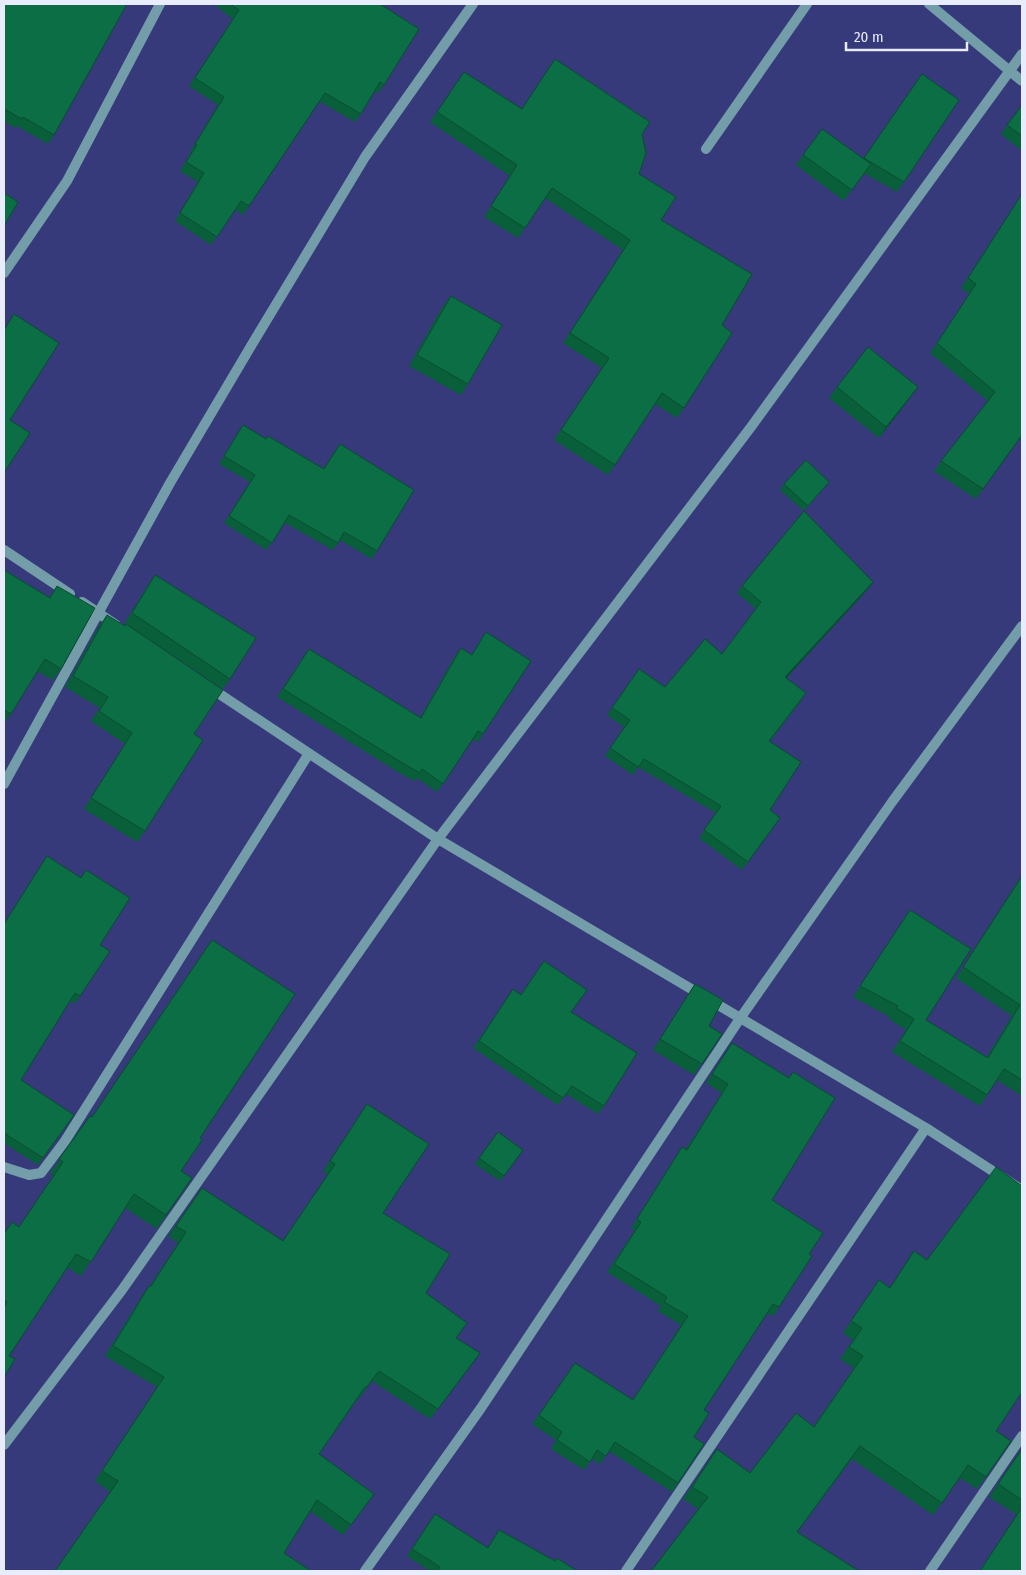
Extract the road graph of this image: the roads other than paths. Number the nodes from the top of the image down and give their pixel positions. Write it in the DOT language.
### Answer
graph roads {
  1 [pos="160,4"];
  2 [pos="473,4"];
  3 [pos="807,4"];
  4 [pos="929,4"];
  5 [pos="1022,54"];
  6 [pos="1010,70"];
  7 [pos="1022,82"];
  8 [pos="706,149"];
  9 [pos="4,273"];
  10 [pos="4,550"];
  11 [pos="98,612"];
  12 [pos="1022,626"];
  13 [pos="122,629"];
  14 [pos="203,684"];
  15 [pos="308,755"];
  16 [pos="4,784"];
  17 [pos="438,839"];
  18 [pos="741,1017"];
  19 [pos="926,1128"];
  20 [pos="4,1167"];
  21 [pos="1022,1190"];
  22 [pos="1022,1436"];
  23 [pos="4,1445"];
  24 [pos="365,1571"];
  25 [pos="626,1571"];
  26 [pos="930,1571"];
  1 -- 9 [label="street"];
  2 -- 11 [label="street"];
  3 -- 8 [label="street"];
  4 -- 6 [label="street"];
  5 -- 6 [label="street"];
  6 -- 7 [label="street"];
  6 -- 17 [label="street"];
  10 -- 11 [label="street"];
  11 -- 13 [label="street"];
  11 -- 16 [label="street"];
  12 -- 18 [label="street"];
  14 -- 15 [label="street"];
  15 -- 17 [label="street"];
  15 -- 20 [label="street"];
  17 -- 18 [label="street"];
  17 -- 23 [label="street"];
  18 -- 19 [label="street"];
  18 -- 24 [label="street"];
  19 -- 21 [label="street"];
  19 -- 25 [label="street"];
  22 -- 26 [label="street"];
}
